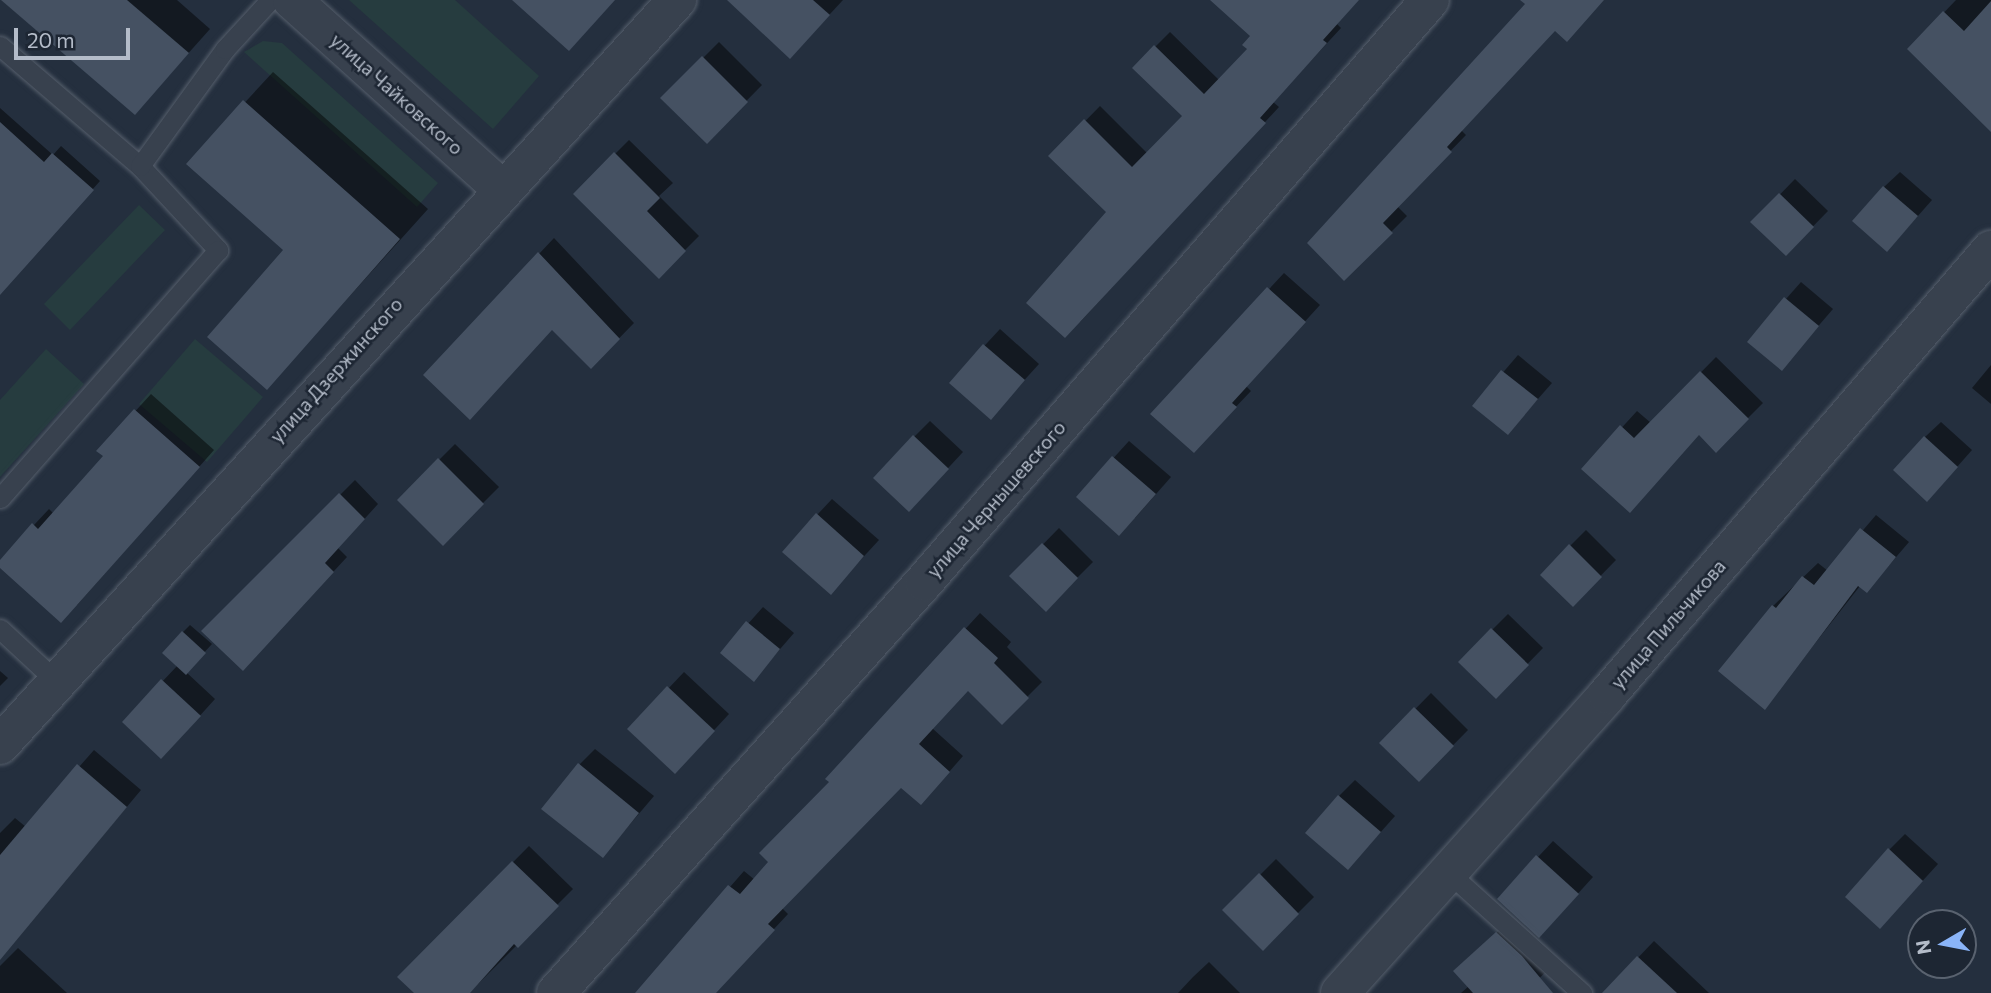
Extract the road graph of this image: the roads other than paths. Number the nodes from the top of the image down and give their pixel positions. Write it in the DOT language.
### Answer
graph roads {
  1 [pos="270,0"];
  2 [pos="292,0"];
  3 [pos="677,0"];
  4 [pos="1430,0"];
  5 [pos="0,46"];
  6 [pos="140,166"];
  7 [pos="501,188"];
  8 [pos="1991,250"];
  9 [pos="0,498"];
  10 [pos="0,629"];
  11 [pos="55,680"];
  12 [pos="0,745"];
  13 [pos="1448,872"];
  14 [pos="556,993"];
  15 [pos="1340,993"];
  16 [pos="1582,993"];
  1 -- 6 [label="lane"];
  2 -- 7 [label="street, улица Чайковского"];
  3 -- 7 [label="street, улица Дзержинского"];
  4 -- 14 [label="street, улица Чернышевского"];
  5 -- 6 [label="lane"];
  6 -- 9 [label="lane"];
  7 -- 11 [label="street, улица Дзержинского"];
  8 -- 13 [label="street, улица Пильчикова"];
  10 -- 11 [label="lane"];
  11 -- 12 [label="street, улица Дзержинского"];
  13 -- 15 [label="street, улица Пильчикова"];
  13 -- 16 [label="lane"];
}
